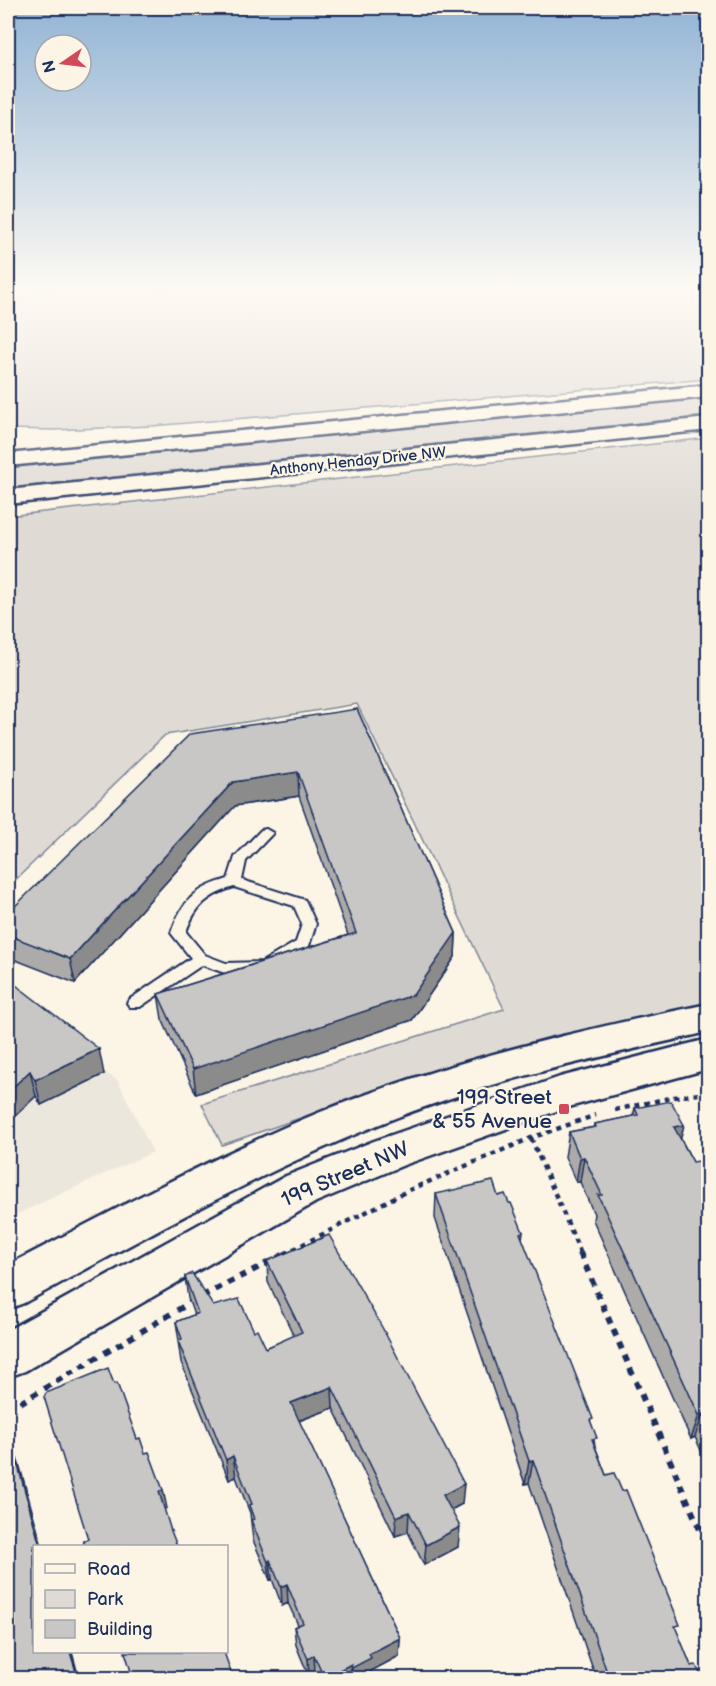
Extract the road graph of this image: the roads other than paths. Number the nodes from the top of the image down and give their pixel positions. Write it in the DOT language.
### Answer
graph roads {
  1 [pos="708,390"];
  2 [pos="487,412"];
  3 [pos="708,424"];
  4 [pos="42,437"];
  5 [pos="390,457"];
  6 [pos="8,460"];
  7 [pos="8,497"];
  8 [pos="8,509"];
  9 [pos="266,833"];
  10 [pos="234,882"];
  11 [pos="200,959"];
  12 [pos="135,1003"];
  13 [pos="708,1018"];
  14 [pos="708,1054"];
  15 [pos="8,1288"];
  16 [pos="8,1355"];
  1 -- 2 [label="main road, Anthony Henday Drive NW"];
  2 -- 4 [label="main road"];
  2 -- 6 [label="main road, Anthony Henday Drive NW"];
  3 -- 5 [label="main road, Anthony Henday Drive NW"];
  5 -- 7 [label="main road, Anthony Henday Drive NW"];
  5 -- 8 [label="main road"];
  9 -- 10 [label="lane"];
  10 -- 11 [label="lane"];
  10 -- 11 [label="lane"];
  11 -- 12 [label="lane"];
  13 -- 15 [label="main road"];
  14 -- 16 [label="main road, 199 Street NW"];
}
